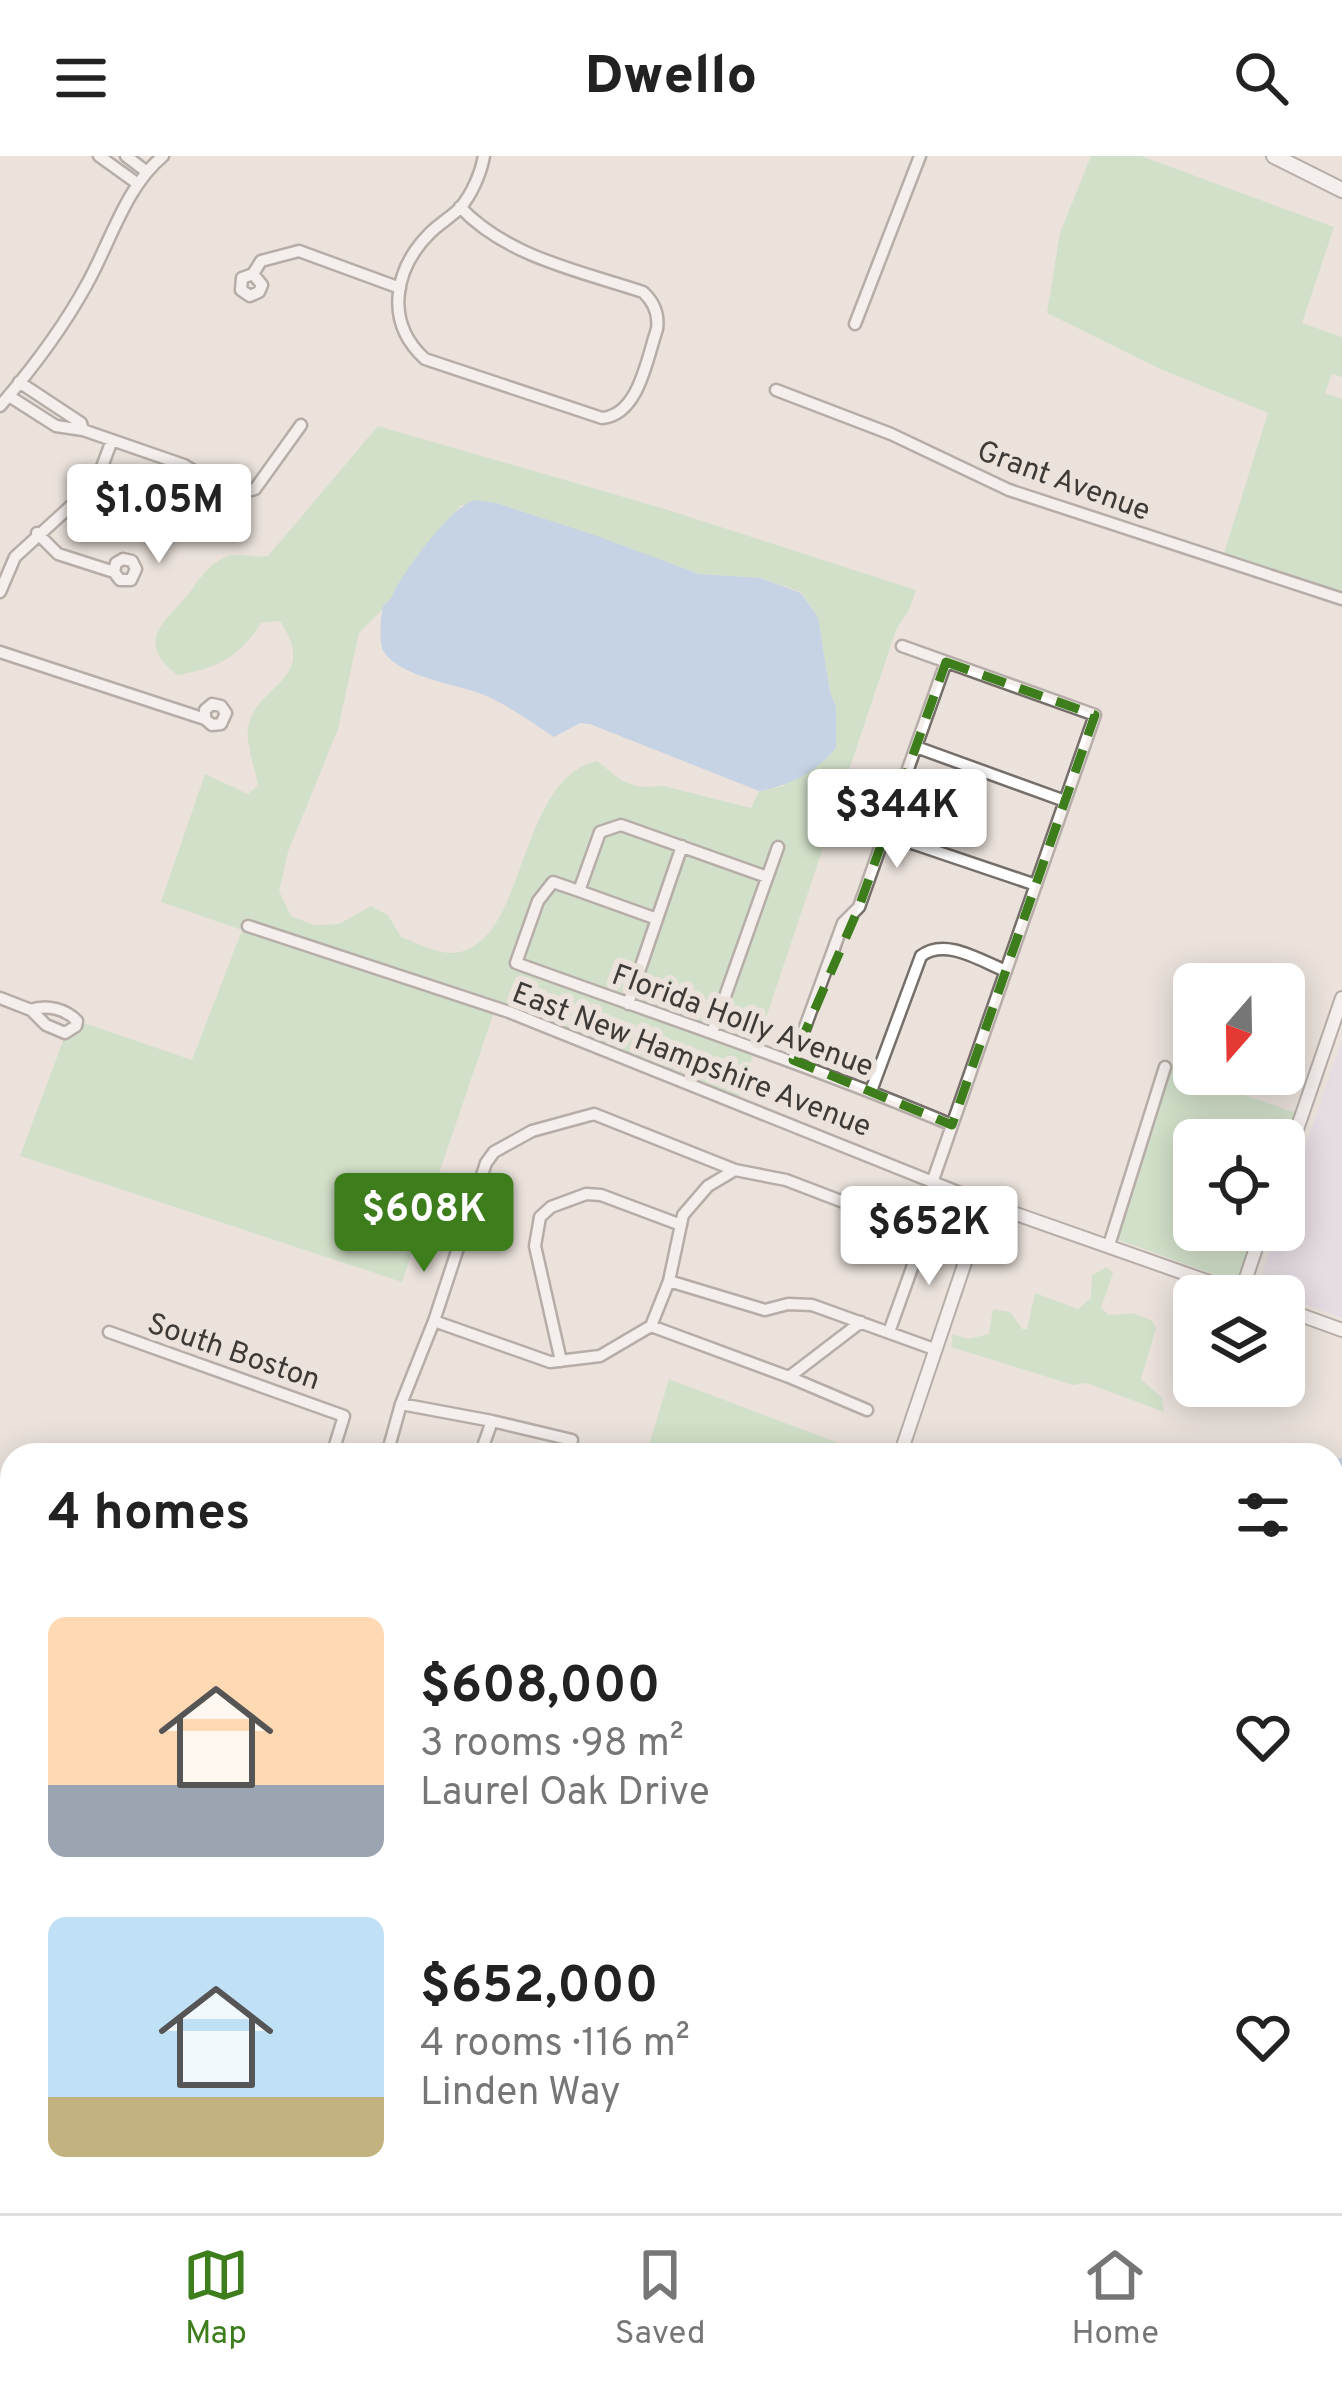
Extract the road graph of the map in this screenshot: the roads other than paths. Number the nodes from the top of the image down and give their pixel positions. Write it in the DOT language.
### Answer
graph roads {
  1 [pos="99,156"];
  2 [pos="126,156"];
  3 [pos="163,156"];
  4 [pos="484,156"];
  5 [pos="920,156"];
  6 [pos="1274,156"];
  7 [pos="147,172"];
  8 [pos="138,184"];
  9 [pos="1342,190"];
  10 [pos="460,207"];
  11 [pos="253,274"];
  12 [pos="400,288"];
  13 [pos="855,324"];
  14 [pos="19,382"];
  15 [pos="776,390"];
  16 [pos="4,401"];
  17 [pos="302,425"];
  18 [pos="83,430"];
  19 [pos="112,440"];
  20 [pos="37,533"];
  21 [pos="114,572"];
  22 [pos="0,592"];
  23 [pos="1342,598"];
  24 [pos="902,646"];
  25 [pos="0,652"];
  26 [pos="946,662"];
  27 [pos="205,718"];
  28 [pos="916,747"];
  29 [pos="1065,801"];
  30 [pos="885,834"];
  31 [pos="682,846"];
  32 [pos="778,847"];
  33 [pos="767,877"];
  34 [pos="1036,885"];
  35 [pos="579,891"];
  36 [pos="657,919"];
  37 [pos="248,926"];
  38 [pos="1006,971"];
  39 [pos="0,998"];
  40 [pos="1342,998"];
  41 [pos="628,1004"];
  42 [pos="31,1010"];
  43 [pos="712,1033"];
  44 [pos="793,1060"];
  45 [pos="1165,1067"];
  46 [pos="872,1091"];
  47 [pos="1300,1119"];
  48 [pos="952,1125"];
  49 [pos="735,1170"];
  50 [pos="933,1180"];
  51 [pos="985,1203"];
  52 [pos="873,1214"];
  53 [pos="681,1225"];
  54 [pos="1109,1245"];
  55 [pos="861,1254"];
  56 [pos="1189,1275"];
  57 [pos="670,1281"];
  58 [pos="1305,1317"];
  59 [pos="434,1321"];
  60 [pos="861,1322"];
  61 [pos="651,1326"];
  62 [pos="1342,1330"];
  63 [pos="109,1332"];
  64 [pos="889,1332"];
  65 [pos="934,1348"];
  66 [pos="561,1361"];
  67 [pos="789,1376"];
  68 [pos="401,1404"];
  69 [pos="867,1409"];
  70 [pos="492,1421"];
  71 [pos="572,1440"];
  72 [pos="336,1443"];
  73 [pos="389,1443"];
  74 [pos="484,1443"];
  75 [pos="904,1443"];
  1 -- 8 [label="street"];
  2 -- 7 [label="street"];
  3 -- 7 [label="street"];
  4 -- 10 [label="street"];
  5 -- 13 [label="street"];
  6 -- 9 [label="main road"];
  7 -- 8 [label="street"];
  8 -- 14 [label="street"];
  10 -- 12 [label="street"];
  10 -- 12 [label="street"];
  11 -- 12 [label="street"];
  14 -- 16 [label="street"];
  14 -- 18 [label="street"];
  15 -- 23 [label="street, Grant Avenue"];
  16 -- 18 [label="street"];
  17 -- 19 [label="street"];
  18 -- 19 [label="street"];
  19 -- 20 [label="street"];
  20 -- 21 [label="street"];
  20 -- 22 [label="street"];
  24 -- 26 [label="street"];
  25 -- 27 [label="street"];
  26 -- 28 [label="street"];
  26 -- 29 [label="street"];
  28 -- 29 [label="street"];
  28 -- 30 [label="street"];
  29 -- 34 [label="street"];
  30 -- 34 [label="street"];
  30 -- 44 [label="street"];
  31 -- 33 [label="street"];
  31 -- 35 [label="street"];
  31 -- 36 [label="street"];
  32 -- 33 [label="street"];
  33 -- 43 [label="street"];
  34 -- 38 [label="street"];
  35 -- 36 [label="street"];
  35 -- 41 [label="street, Florida Holly Avenue"];
  36 -- 41 [label="street"];
  37 -- 50 [label="street, East New Hampshire Avenue"];
  38 -- 46 [label="street"];
  38 -- 48 [label="street"];
  39 -- 42 [label="street"];
  40 -- 47 [label="street"];
  41 -- 43 [label="street, Florida Holly Avenue"];
  43 -- 44 [label="street, Florida Holly Avenue"];
  44 -- 46 [label="street, Florida Holly Avenue"];
  45 -- 54 [label="street"];
  46 -- 48 [label="street, Florida Holly Avenue"];
  48 -- 50 [label="street"];
  49 -- 52 [label="street"];
  49 -- 53 [label="street"];
  49 -- 59 [label="street"];
  50 -- 51 [label="street, East New Hampshire Avenue"];
  51 -- 54 [label="street, East New Hampshire Avenue"];
  51 -- 65 [label="street"];
  52 -- 55 [label="street"];
  52 -- 64 [label="street"];
  53 -- 57 [label="street"];
  53 -- 66 [label="street"];
  54 -- 56 [label="street, East New Hampshire Avenue"];
  57 -- 60 [label="street"];
  57 -- 61 [label="street"];
  58 -- 62 [label="street"];
  59 -- 66 [label="street"];
  59 -- 68 [label="street"];
  60 -- 64 [label="street"];
  60 -- 67 [label="street"];
  61 -- 66 [label="street"];
  61 -- 67 [label="street"];
  63 -- 72 [label="street, South Boston"];
  64 -- 65 [label="street"];
  65 -- 75 [label="street"];
  67 -- 69 [label="street"];
  68 -- 70 [label="street"];
  68 -- 73 [label="street"];
  70 -- 71 [label="street"];
  70 -- 74 [label="street"];
}
